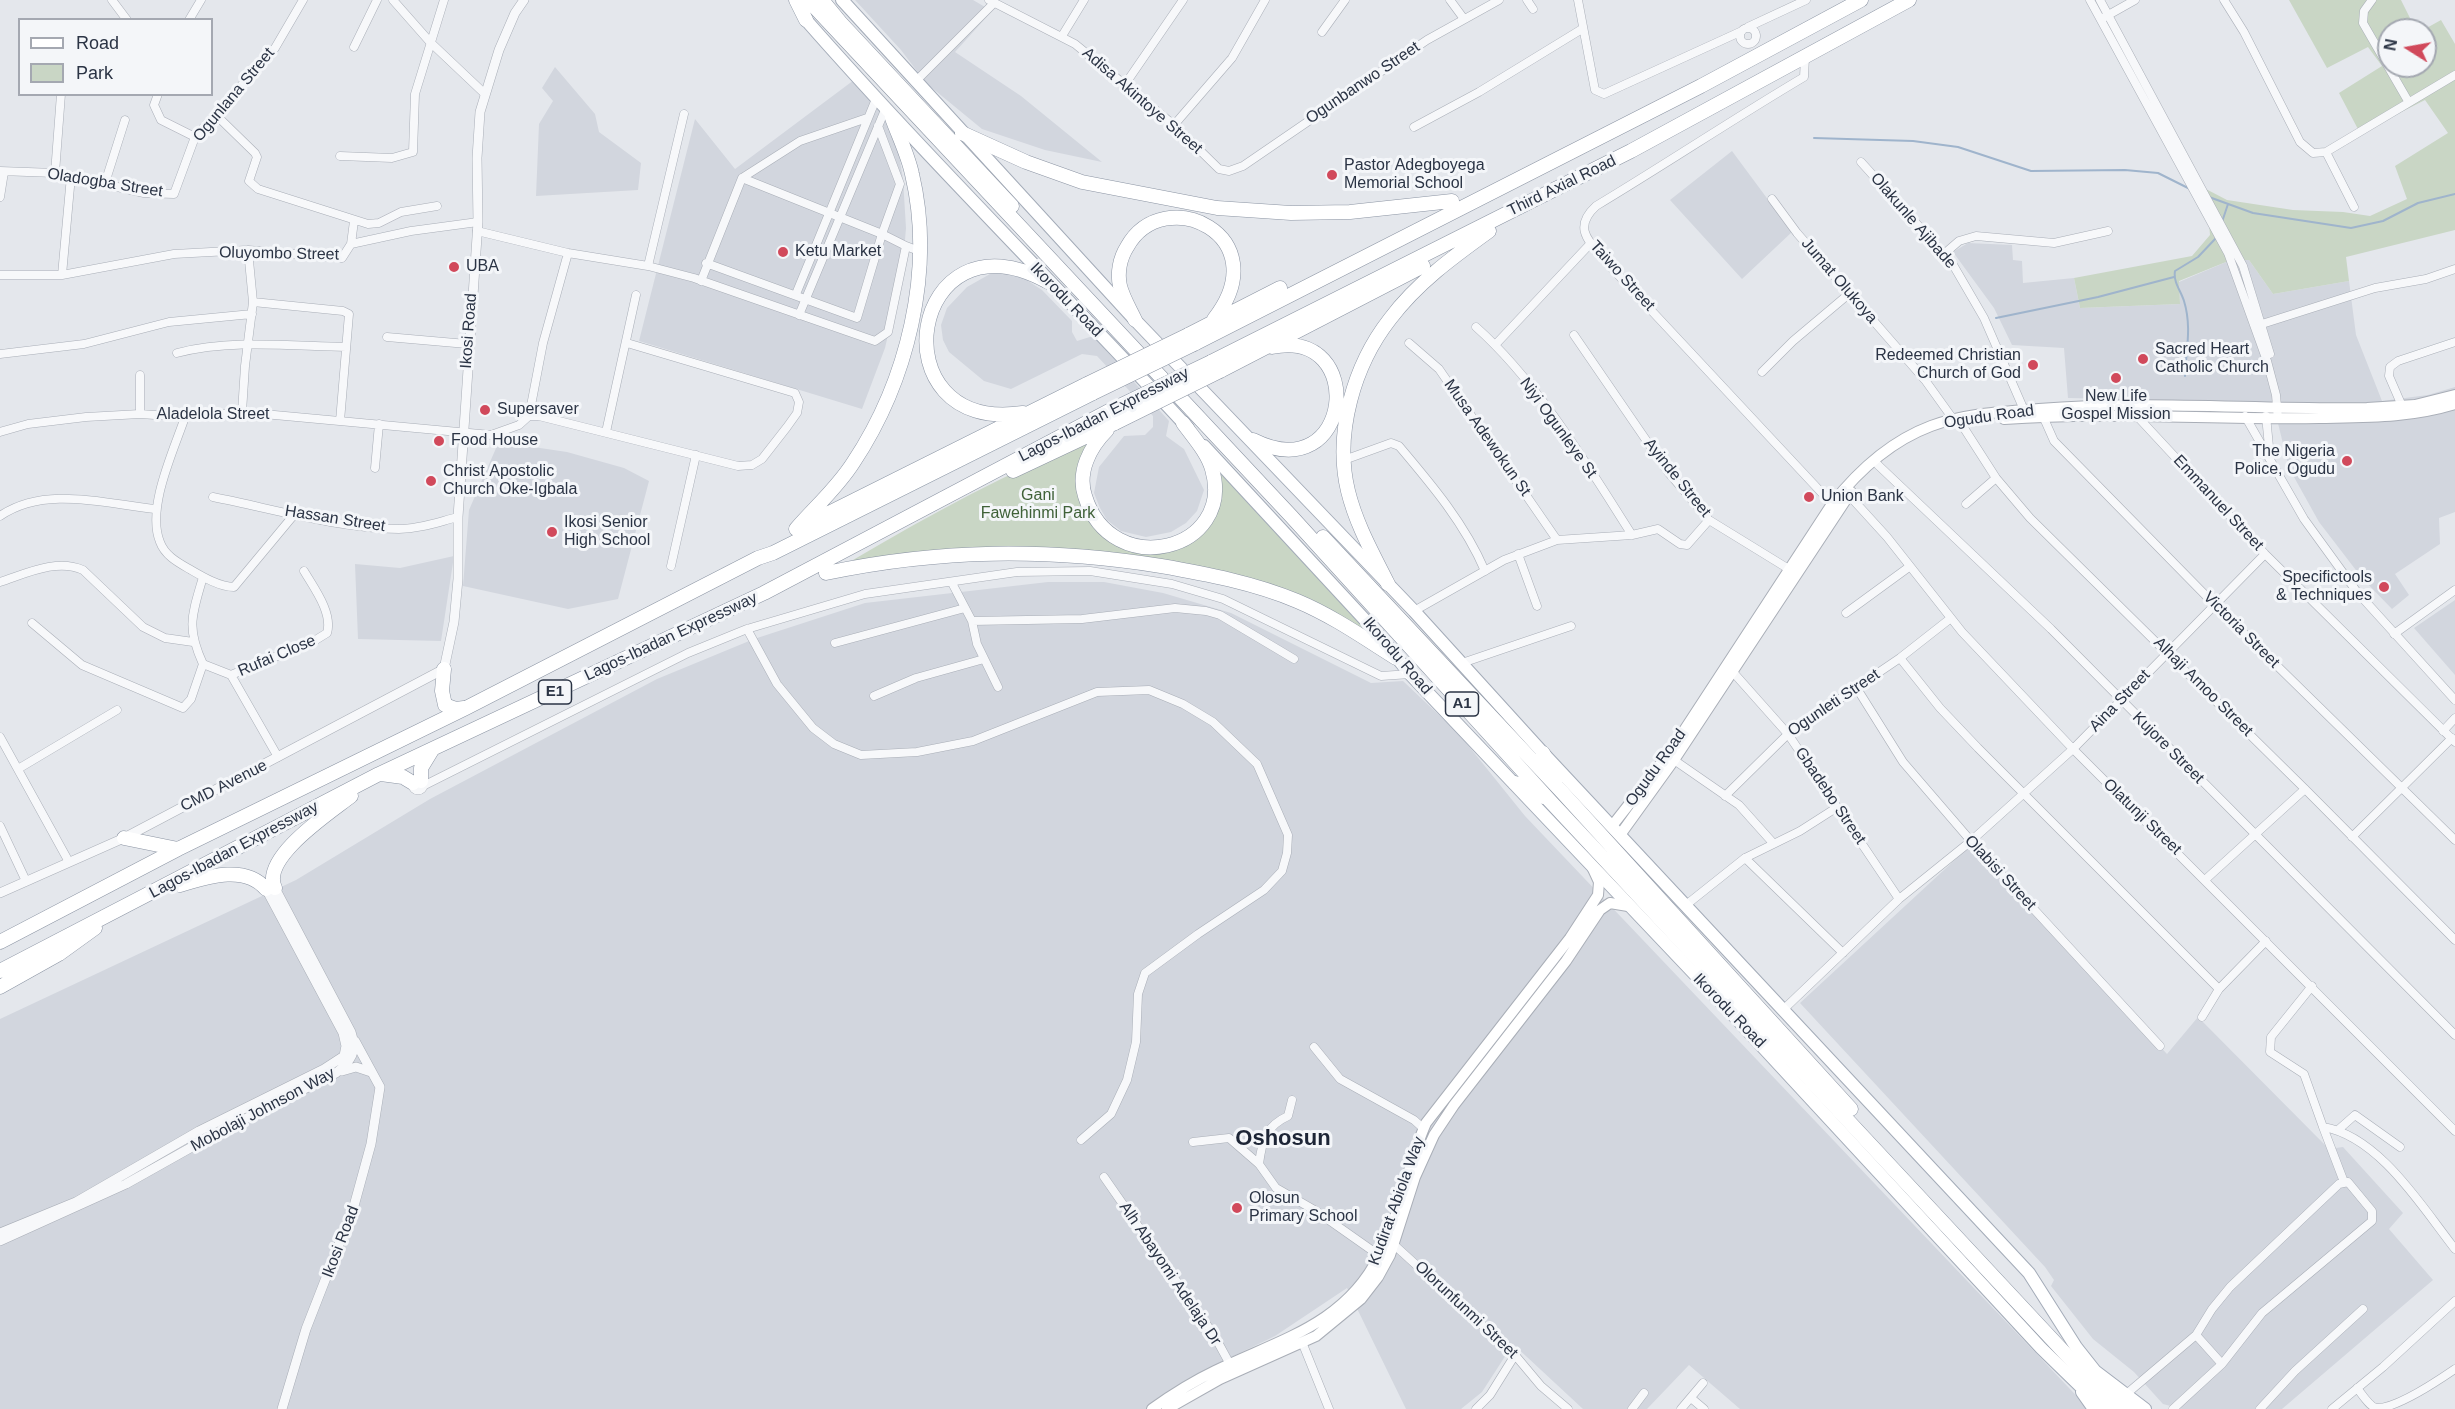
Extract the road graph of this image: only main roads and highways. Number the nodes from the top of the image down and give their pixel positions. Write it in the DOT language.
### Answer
graph roads {
  1 [pos="796,0"];
  2 [pos="808,0"];
  3 [pos="822,0"];
  4 [pos="842,0"];
  5 [pos="1860,0"];
  6 [pos="1909,0"];
  7 [pos="806,20"];
  8 [pos="889,114"];
  9 [pos="962,133"];
  10 [pos="1508,182"];
  11 [pos="1545,194"];
  12 [pos="1452,201"];
  13 [pos="1489,231"];
  14 [pos="1048,282"];
  15 [pos="1135,320"];
  16 [pos="1211,324"];
  17 [pos="1191,339"];
  18 [pos="1256,352"];
  19 [pos="1215,367"];
  20 [pos="1090,389"];
  21 [pos="2455,395"];
  22 [pos="2455,405"];
  23 [pos="1034,411"];
  24 [pos="2277,412"];
  25 [pos="2042,413"];
  26 [pos="2244,413"];
  27 [pos="1112,417"];
  28 [pos="1957,422"];
  29 [pos="1183,423"];
  30 [pos="1253,440"];
  31 [pos="1846,492"];
  32 [pos="796,529"];
  33 [pos="758,558"];
  34 [pos="1792,572"];
  35 [pos="826,573"];
  36 [pos="1388,584"];
  37 [pos="764,592"];
  38 [pos="1396,657"];
  39 [pos="444,669"];
  40 [pos="466,708"];
  41 [pos="433,749"];
  42 [pos="1543,753"];
  43 [pos="379,774"];
  44 [pos="1515,783"];
  45 [pos="1562,792"];
  46 [pos="1551,802"];
  47 [pos="1616,831"];
  48 [pos="124,838"];
  49 [pos="178,849"];
  50 [pos="1586,859"];
  51 [pos="152,893"];
  52 [pos="1628,906"];
  53 [pos="108,915"];
  54 [pos="2,941"];
  55 [pos="3,967"];
  56 [pos="0,987"];
  57 [pos="1390,1241"];
  58 [pos="1232,1368"];
  59 [pos="2095,1371"];
  60 [pos="2079,1385"];
  61 [pos="2124,1403"];
  62 [pos="1172,1407"];
  63 [pos="1152,1409"];
  64 [pos="2094,1409"];
  65 [pos="2109,1409"];
  66 [pos="2145,1409"];
  1 -- 7 [label="highway"];
  2 -- 46 [label="highway, Ikorodu Road / A1"];
  3 -- 45 [label="highway, Ikorodu Road / A1"];
  4 -- 9 [label="main road, Ikorodu Road"];
  5 -- 10 [label="highway, Third Axial Road"];
  6 -- 11 [label="highway, Third Axial Road"];
  7 -- 8 [label="main road, Ikorodu Road"];
  8 -- 14 [label="main road, Ikorodu Road"];
  8 -- 32 [label="highway"];
  9 -- 12 [label="highway"];
  9 -- 15 [label="main road, Ikorodu Road"];
  10 -- 12 [label="highway"];
  10 -- 17 [label="highway, Third Axial Road"];
  11 -- 13 [label="highway"];
  11 -- 19 [label="highway, Third Axial Road"];
  12 -- 16 [label="highway"];
  13 -- 18 [label="highway"];
  13 -- 36 [label="highway"];
  14 -- 23 [label="highway"];
  14 -- 29 [label="main road, Ikorodu Road"];
  15 -- 16 [label="highway"];
  15 -- 30 [label="main road, Ikorodu Road"];
  16 -- 17 [label="highway"];
  17 -- 20 [label="highway, Lagos-Ibadan Expressway, bridge"];
  18 -- 19 [label="highway"];
  18 -- 30 [label="highway"];
  19 -- 27 [label="highway, Lagos-Ibadan Expressway, bridge"];
  20 -- 23 [label="highway"];
  20 -- 33 [label="highway, Lagos-Ibadan Expressway / E1"];
  21 -- 24 [label="main road, Ogudu Road"];
  22 -- 24 [label="main road, Ogudu Road"];
  23 -- 32 [label="highway"];
  24 -- 26 [label="main road, Ogudu Road"];
  24 -- 26 [label="main road, Ogudu Road"];
  25 -- 26 [label="main road, Ogudu Road"];
  25 -- 26 [label="main road, Ogudu Road"];
  25 -- 28 [label="main road, Ogudu Road"];
  25 -- 28 [label="main road, Ogudu Road"];
  27 -- 29 [label="highway"];
  27 -- 35 [label="highway"];
  27 -- 37 [label="highway, Lagos-Ibadan Expressway / E1"];
  28 -- 31 [label="main road, Ogudu Road"];
  28 -- 31 [label="main road, Ogudu Road"];
  29 -- 38 [label="main road, Ikorodu Road"];
  30 -- 36 [label="main road, Ikorodu Road"];
  31 -- 34 [label="main road, Ogudu Road"];
  32 -- 33 [label="highway"];
  33 -- 40 [label="highway, Lagos-Ibadan Expressway / E1"];
  34 -- 47 [label="main road, Ogudu Road"];
  34 -- 47 [label="main road, Ogudu Road"];
  35 -- 37 [label="highway"];
  35 -- 38 [label="highway"];
  36 -- 42 [label="main road, Ikorodu Road"];
  37 -- 41 [label="highway, Lagos-Ibadan Expressway / E1"];
  38 -- 44 [label="main road, Ikorodu Road"];
  39 -- 40 [label="highway"];
  40 -- 49 [label="highway, Lagos-Ibadan Expressway / E1"];
  41 -- 43 [label="highway, Lagos-Ibadan Expressway / E1"];
  41 -- 43 [label="highway"];
  42 -- 45 [label="highway"];
  42 -- 47 [label="main road, Ikorodu Road"];
  43 -- 51 [label="highway, Lagos-Ibadan Expressway / E1"];
  43 -- 51 [label="highway"];
  44 -- 46 [label="highway"];
  44 -- 50 [label="main road, Ikorodu Road"];
  45 -- 59 [label="highway, Ikorodu Road / A1"];
  46 -- 61 [label="highway, Ikorodu Road / A1"];
  47 -- 59 [label="main road, Ikorodu Road"];
  48 -- 49 [label="highway"];
  49 -- 54 [label="highway, Lagos-Ibadan Expressway / E1"];
  50 -- 52 [label="main road, Ikorodu Road"];
  50 -- 57 [label="main road, Kudirat Abiola Way"];
  51 -- 53 [label="highway, Lagos-Ibadan Expressway / E1"];
  52 -- 57 [label="main road, Kudirat Abiola Way"];
  52 -- 60 [label="main road, Ikorodu Road"];
  53 -- 55 [label="highway, Lagos-Ibadan Expressway / E1"];
  53 -- 56 [label="highway"];
  57 -- 58 [label="main road, Kudirat Abiola Way"];
  57 -- 58 [label="main road, Kudirat Abiola Way"];
  58 -- 62 [label="main road, Kudirat Abiola Way"];
  58 -- 63 [label="main road, Kudirat Abiola Way"];
  59 -- 61 [label="highway, Ikorodu Road / A1"];
  60 -- 64 [label="main road"];
  60 -- 65 [label="main road, Ikorodu Road"];
  61 -- 66 [label="main road"];
}
